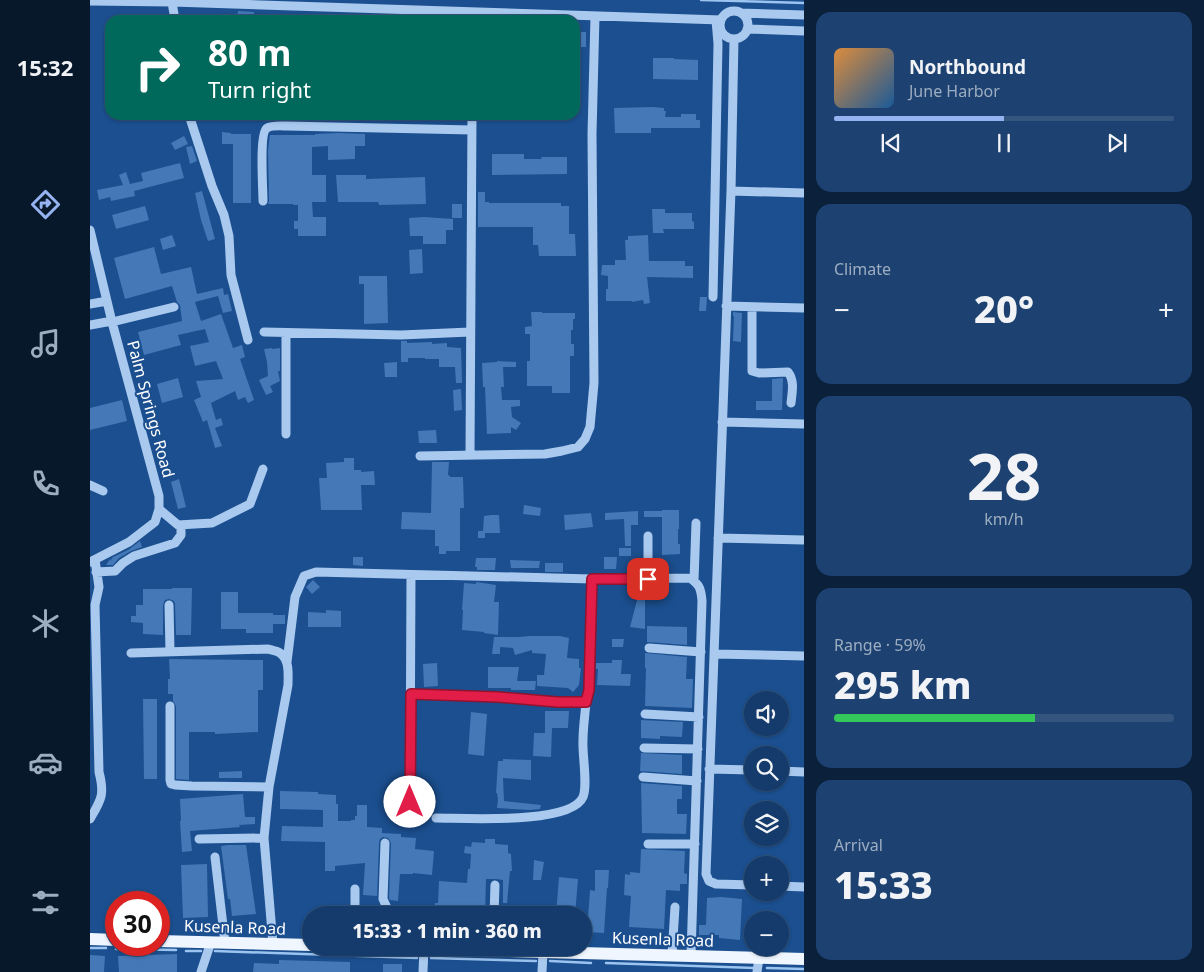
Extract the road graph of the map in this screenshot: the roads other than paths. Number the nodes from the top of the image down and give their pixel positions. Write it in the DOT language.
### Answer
graph roads {
  1 [pos="90,1"];
  2 [pos="172,2"];
  3 [pos="741,13"];
  4 [pos="174,15"];
  5 [pos="449,15"];
  6 [pos="804,15"];
  7 [pos="580,16"];
  8 [pos="594,16"];
  9 [pos="719,20"];
  10 [pos="747,29"];
  11 [pos="804,31"];
  12 [pos="734,39"];
  13 [pos="191,120"];
  14 [pos="472,120"];
  15 [pos="472,130"];
  16 [pos="731,190"];
  17 [pos="804,193"];
  18 [pos="263,201"];
  19 [pos="90,230"];
  20 [pos="712,297"];
  21 [pos="107,300"];
  22 [pos="91,301"];
  23 [pos="726,306"];
  24 [pos="174,307"];
  25 [pos="752,307"];
  26 [pos="804,308"];
  27 [pos="112,321"];
  28 [pos="90,325"];
  29 [pos="264,332"];
  30 [pos="470,332"];
  31 [pos="286,333"];
  32 [pos="248,340"];
  33 [pos="791,403"];
  34 [pos="722,422"];
  35 [pos="804,424"];
  36 [pos="286,434"];
  37 [pos="470,455"];
  38 [pos="420,456"];
  39 [pos="263,469"];
  40 [pos="90,486"];
  41 [pos="103,491"];
  42 [pos="160,509"];
  43 [pos="696,522"];
  44 [pos="181,525"];
  45 [pos="648,536"];
  46 [pos="718,538"];
  47 [pos="804,540"];
  48 [pos="92,561"];
  49 [pos="96,572"];
  50 [pos="412,575"];
  51 [pos="592,579"];
  52 [pos="648,579"];
  53 [pos="694,581"];
  54 [pos="169,605"];
  55 [pos="649,648"];
  56 [pos="170,652"];
  57 [pos="701,652"];
  58 [pos="131,653"];
  59 [pos="714,654"];
  60 [pos="804,656"];
  61 [pos="287,662"];
  62 [pos="411,694"];
  63 [pos="586,702"];
  64 [pos="170,706"];
  65 [pos="645,714"];
  66 [pos="699,716"];
  67 [pos="644,748"];
  68 [pos="698,749"];
  69 [pos="709,769"];
  70 [pos="744,770"];
  71 [pos="789,771"];
  72 [pos="804,772"];
  73 [pos="643,777"];
  74 [pos="697,781"];
  75 [pos="269,787"];
  76 [pos="410,802"];
  77 [pos="436,818"];
  78 [pos="90,819"];
  79 [pos="264,838"];
  80 [pos="199,839"];
  81 [pos="385,843"];
  82 [pos="648,844"];
  83 [pos="694,844"];
  84 [pos="215,857"];
  85 [pos="495,885"];
  86 [pos="744,885"];
  87 [pos="789,886"];
  88 [pos="804,887"];
  89 [pos="356,889"];
  90 [pos="355,906"];
  91 [pos="386,906"];
  92 [pos="494,906"];
  93 [pos="675,907"];
  94 [pos="90,939"];
  95 [pos="105,940"];
  96 [pos="170,941"];
  97 [pos="211,942"];
  98 [pos="225,943"];
  99 [pos="273,944"];
  100 [pos="302,945"];
  101 [pos="592,954"];
  102 [pos="424,956"];
  103 [pos="543,956"];
  104 [pos="672,956"];
  105 [pos="691,956"];
  106 [pos="759,958"];
  107 [pos="804,960"];
  108 [pos="201,972"];
  109 [pos="423,972"];
  110 [pos="542,972"];
  111 [pos="757,972"];
  1 -- 2 [label="street"];
  2 -- 4 [label="street"];
  2 -- 5 [label="street"];
  3 -- 6 [label="street"];
  3 -- 9 [label="street"];
  3 -- 10 [label="street"];
  7 -- 8 [label="street"];
  8 -- 9 [label="street"];
  8 -- 37 [label="street"];
  9 -- 12 [label="street"];
  9 -- 20 [label="street"];
  10 -- 11 [label="street"];
  10 -- 12 [label="street"];
  12 -- 16 [label="street"];
  13 -- 32 [label="street"];
  14 -- 15 [label="street"];
  15 -- 18 [label="street"];
  15 -- 30 [label="street"];
  16 -- 17 [label="street"];
  16 -- 23 [label="street"];
  19 -- 21 [label="street, Palm Springs Road"];
  21 -- 22 [label="street"];
  21 -- 27 [label="street, Palm Springs Road"];
  23 -- 25 [label="street"];
  23 -- 34 [label="street"];
  24 -- 27 [label="street"];
  25 -- 26 [label="street"];
  25 -- 33 [label="street"];
  27 -- 28 [label="street"];
  27 -- 42 [label="street, Palm Springs Road"];
  29 -- 31 [label="street"];
  30 -- 31 [label="street"];
  30 -- 37 [label="street"];
  31 -- 36 [label="street"];
  34 -- 35 [label="street"];
  34 -- 46 [label="street"];
  37 -- 38 [label="street"];
  39 -- 44 [label="street"];
  40 -- 41 [label="street"];
  42 -- 44 [label="street"];
  42 -- 48 [label="street"];
  43 -- 53 [label="street"];
  44 -- 49 [label="street"];
  45 -- 52 [label="street"];
  46 -- 47 [label="street"];
  46 -- 59 [label="street"];
  48 -- 49 [label="street"];
  49 -- 78 [label="street"];
  50 -- 51 [label="street"];
  50 -- 61 [label="street"];
  50 -- 62 [label="street"];
  51 -- 52 [label="street"];
  51 -- 63 [label="street"];
  52 -- 53 [label="street"];
  53 -- 57 [label="street"];
  54 -- 56 [label="street"];
  55 -- 57 [label="street"];
  56 -- 58 [label="street"];
  56 -- 61 [label="street"];
  57 -- 66 [label="street"];
  59 -- 60 [label="street"];
  59 -- 69 [label="street"];
  61 -- 75 [label="street"];
  62 -- 63 [label="street"];
  62 -- 76 [label="street"];
  63 -- 77 [label="street"];
  64 -- 75 [label="street"];
  65 -- 66 [label="street"];
  66 -- 68 [label="street"];
  67 -- 68 [label="street"];
  68 -- 74 [label="street"];
  69 -- 70 [label="street"];
  69 -- 86 [label="street"];
  71 -- 72 [label="street"];
  73 -- 74 [label="street"];
  74 -- 83 [label="street"];
  75 -- 79 [label="street"];
  79 -- 80 [label="street"];
  79 -- 99 [label="street"];
  81 -- 91 [label="street"];
  82 -- 83 [label="street"];
  83 -- 105 [label="street"];
  84 -- 98 [label="street"];
  85 -- 92 [label="street"];
  87 -- 88 [label="street"];
  89 -- 90 [label="street"];
  93 -- 104 [label="street"];
  94 -- 95 [label="main road"];
  96 -- 97 [label="main road, Kusenla Road"];
  97 -- 98 [label="main road, Kusenla Road"];
  97 -- 108 [label="street"];
  98 -- 99 [label="main road, Kusenla Road"];
  99 -- 100 [label="main road, Kusenla Road"];
  101 -- 104 [label="main road, Kusenla Road"];
  102 -- 109 [label="street"];
  103 -- 110 [label="street"];
  104 -- 105 [label="main road, Kusenla Road"];
  105 -- 106 [label="main road, Kusenla Road"];
  106 -- 107 [label="main road, Kusenla Road"];
  106 -- 111 [label="street"];
}
